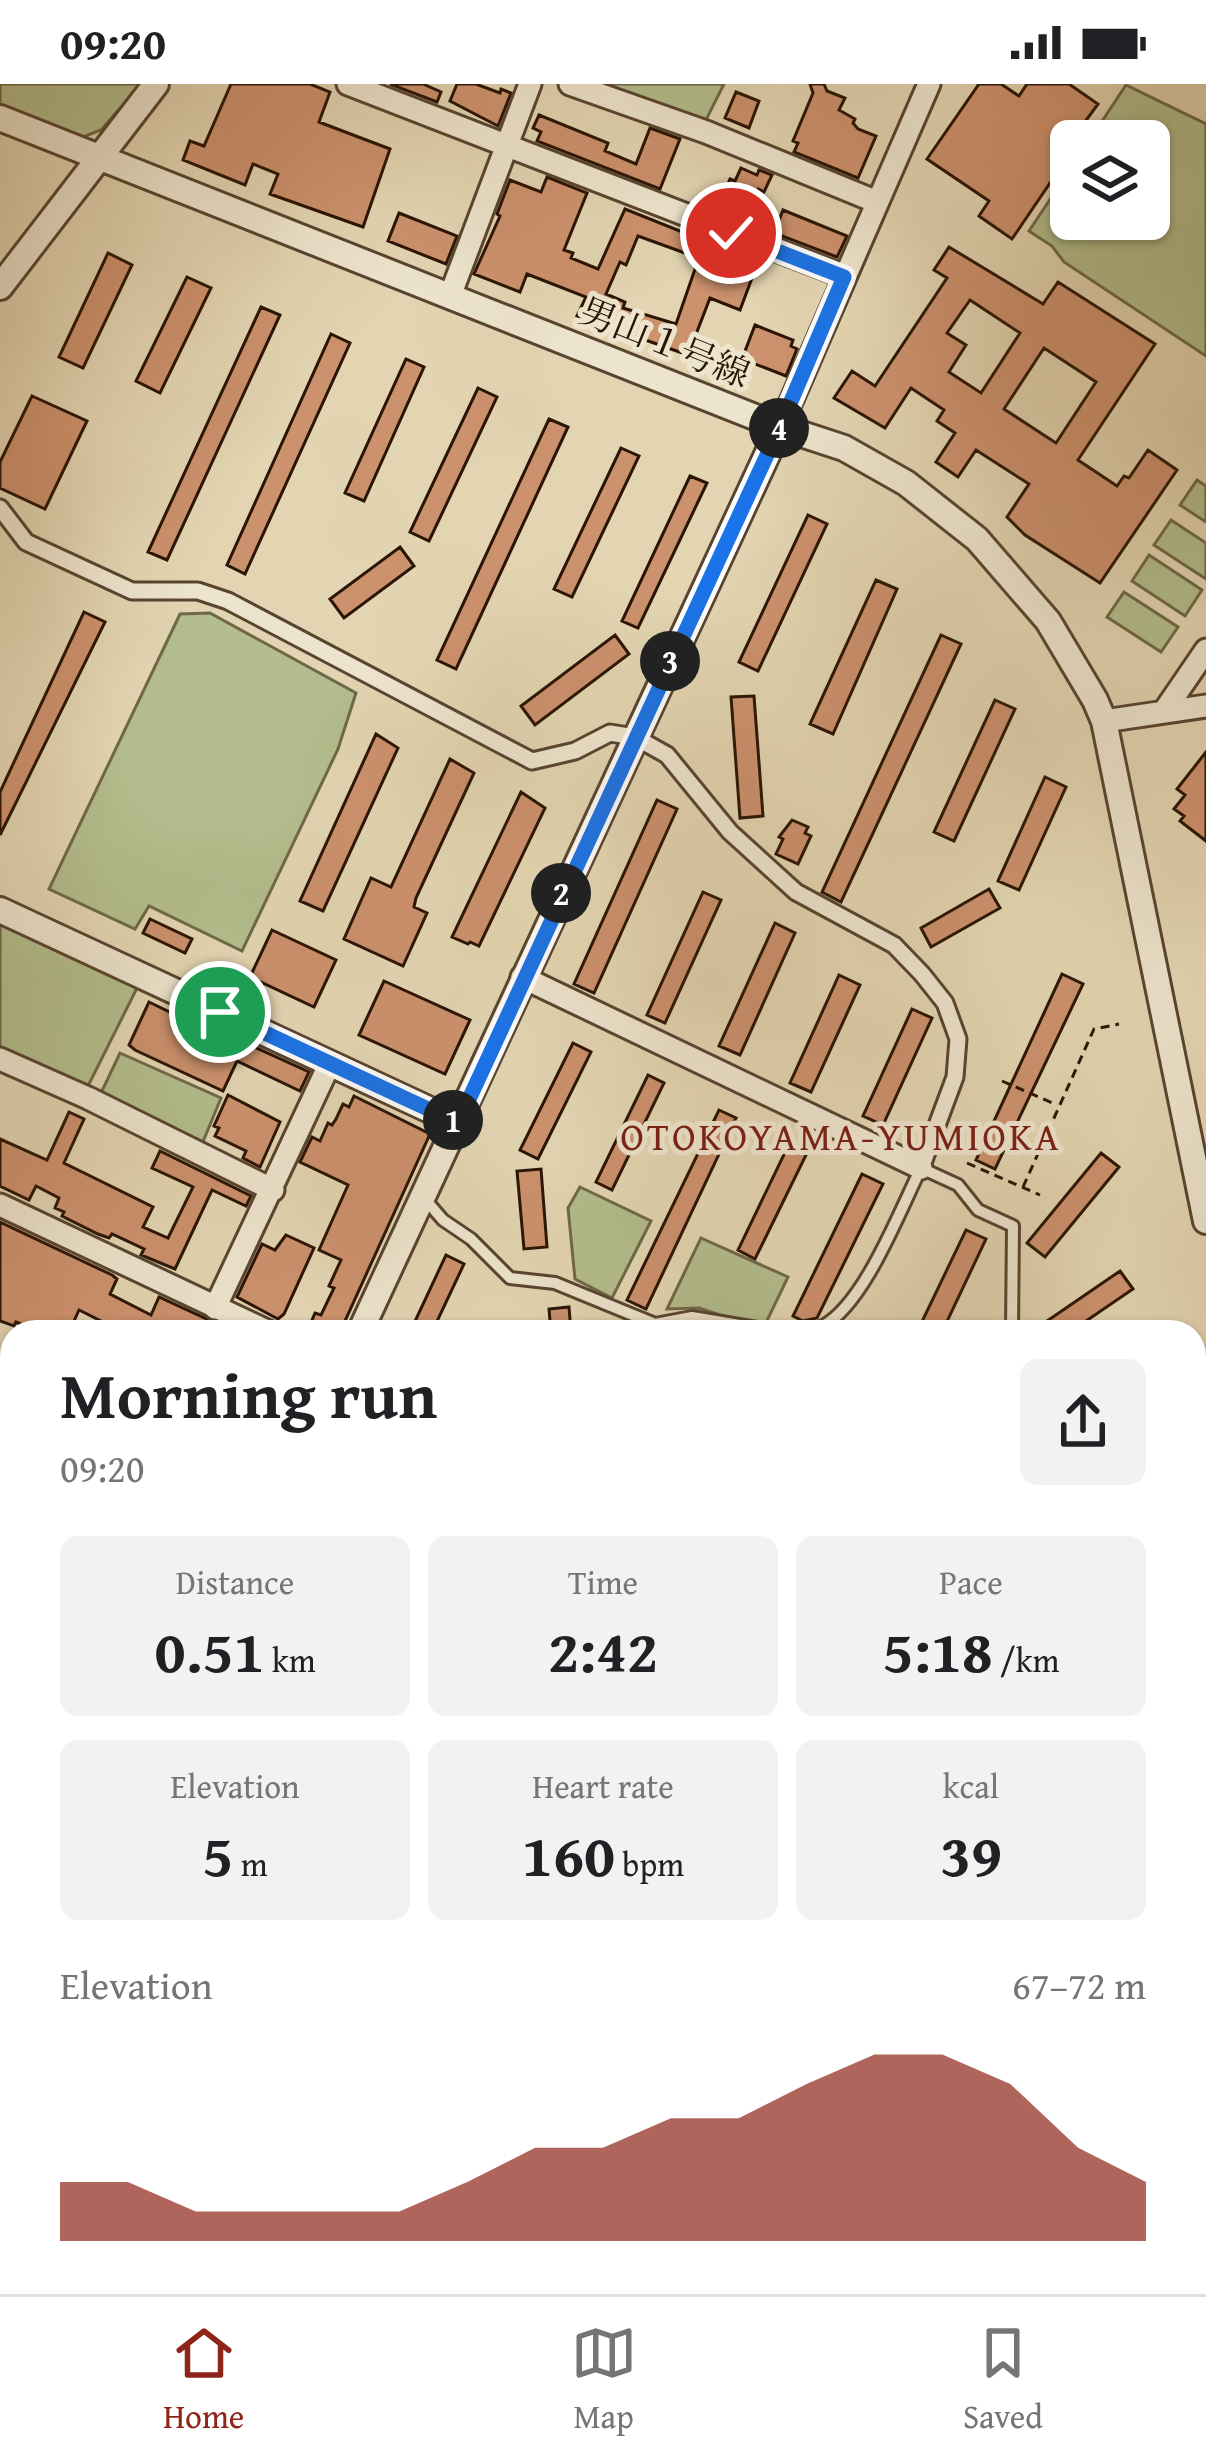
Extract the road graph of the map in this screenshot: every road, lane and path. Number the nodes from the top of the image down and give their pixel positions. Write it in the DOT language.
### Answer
graph roads {
  1 [pos="156,84"];
  2 [pos="348,84"];
  3 [pos="530,84"];
  4 [pos="570,84"];
  5 [pos="929,84"];
  6 [pos="0,118"];
  7 [pos="505,145"];
  8 [pos="97,156"];
  9 [pos="877,202"];
  10 [pos="844,277"];
  11 [pos="0,287"];
  12 [pos="450,296"];
  13 [pos="780,427"];
  14 [pos="0,508"];
  15 [pos="1206,650"];
  16 [pos="1206,706"];
  17 [pos="1165,710"];
  18 [pos="1104,721"];
  19 [pos="635,737"];
  20 [pos="0,910"];
  21 [pos="522,977"];
  22 [pos="1120,1024"];
  23 [pos="0,1059"];
  24 [pos="330,1063"];
  25 [pos="1002,1081"];
  26 [pos="1059,1106"];
  27 [pos="458,1123"];
  28 [pos="1198,1134"];
  29 [pos="967,1163"];
  30 [pos="921,1168"];
  31 [pos="1023,1187"];
  32 [pos="273,1190"];
  33 [pos="1040,1195"];
  34 [pos="423,1197"];
  35 [pos="0,1205"];
  36 [pos="1206,1221"];
  37 [pos="215,1309"];
  38 [pos="241,1320"];
  39 [pos="366,1320"];
  40 [pos="645,1320"];
  41 [pos="676,1320"];
  42 [pos="710,1320"];
  43 [pos="831,1320"];
  44 [pos="1012,1320"];
  1 -- 8 [label="street"];
  2 -- 7 [label="street"];
  3 -- 7 [label="street"];
  4 -- 9 [label="street"];
  5 -- 9 [label="street"];
  6 -- 8 [label="street, 男山１号線"];
  7 -- 10 [label="street"];
  7 -- 12 [label="street"];
  8 -- 11 [label="street"];
  8 -- 12 [label="street, 男山１号線"];
  9 -- 10 [label="street"];
  10 -- 13 [label="street"];
  12 -- 13 [label="street, 男山１号線"];
  13 -- 18 [label="street, 男山１号線"];
  13 -- 19 [label="street"];
  14 -- 19 [label="street"];
  15 -- 17 [label="street"];
  16 -- 17 [label="street"];
  17 -- 18 [label="street"];
  18 -- 28 [label="street, 男山１号線"];
  19 -- 21 [label="street"];
  19 -- 30 [label="street"];
  20 -- 24 [label="street"];
  21 -- 27 [label="street"];
  21 -- 30 [label="street"];
  22 -- 26 [label="path"];
  23 -- 32 [label="street"];
  24 -- 27 [label="street"];
  24 -- 32 [label="street"];
  25 -- 26 [label="path"];
  26 -- 31 [label="path"];
  27 -- 34 [label="street"];
  28 -- 36 [label="street, 男山１号線"];
  29 -- 31 [label="path"];
  30 -- 43 [label="lane"];
  30 -- 44 [label="lane"];
  31 -- 33 [label="path"];
  32 -- 37 [label="street"];
  34 -- 39 [label="street"];
  34 -- 40 [label="lane"];
  35 -- 37 [label="street"];
  37 -- 38 [label="street"];
  41 -- 42 [label="lane"];
}
